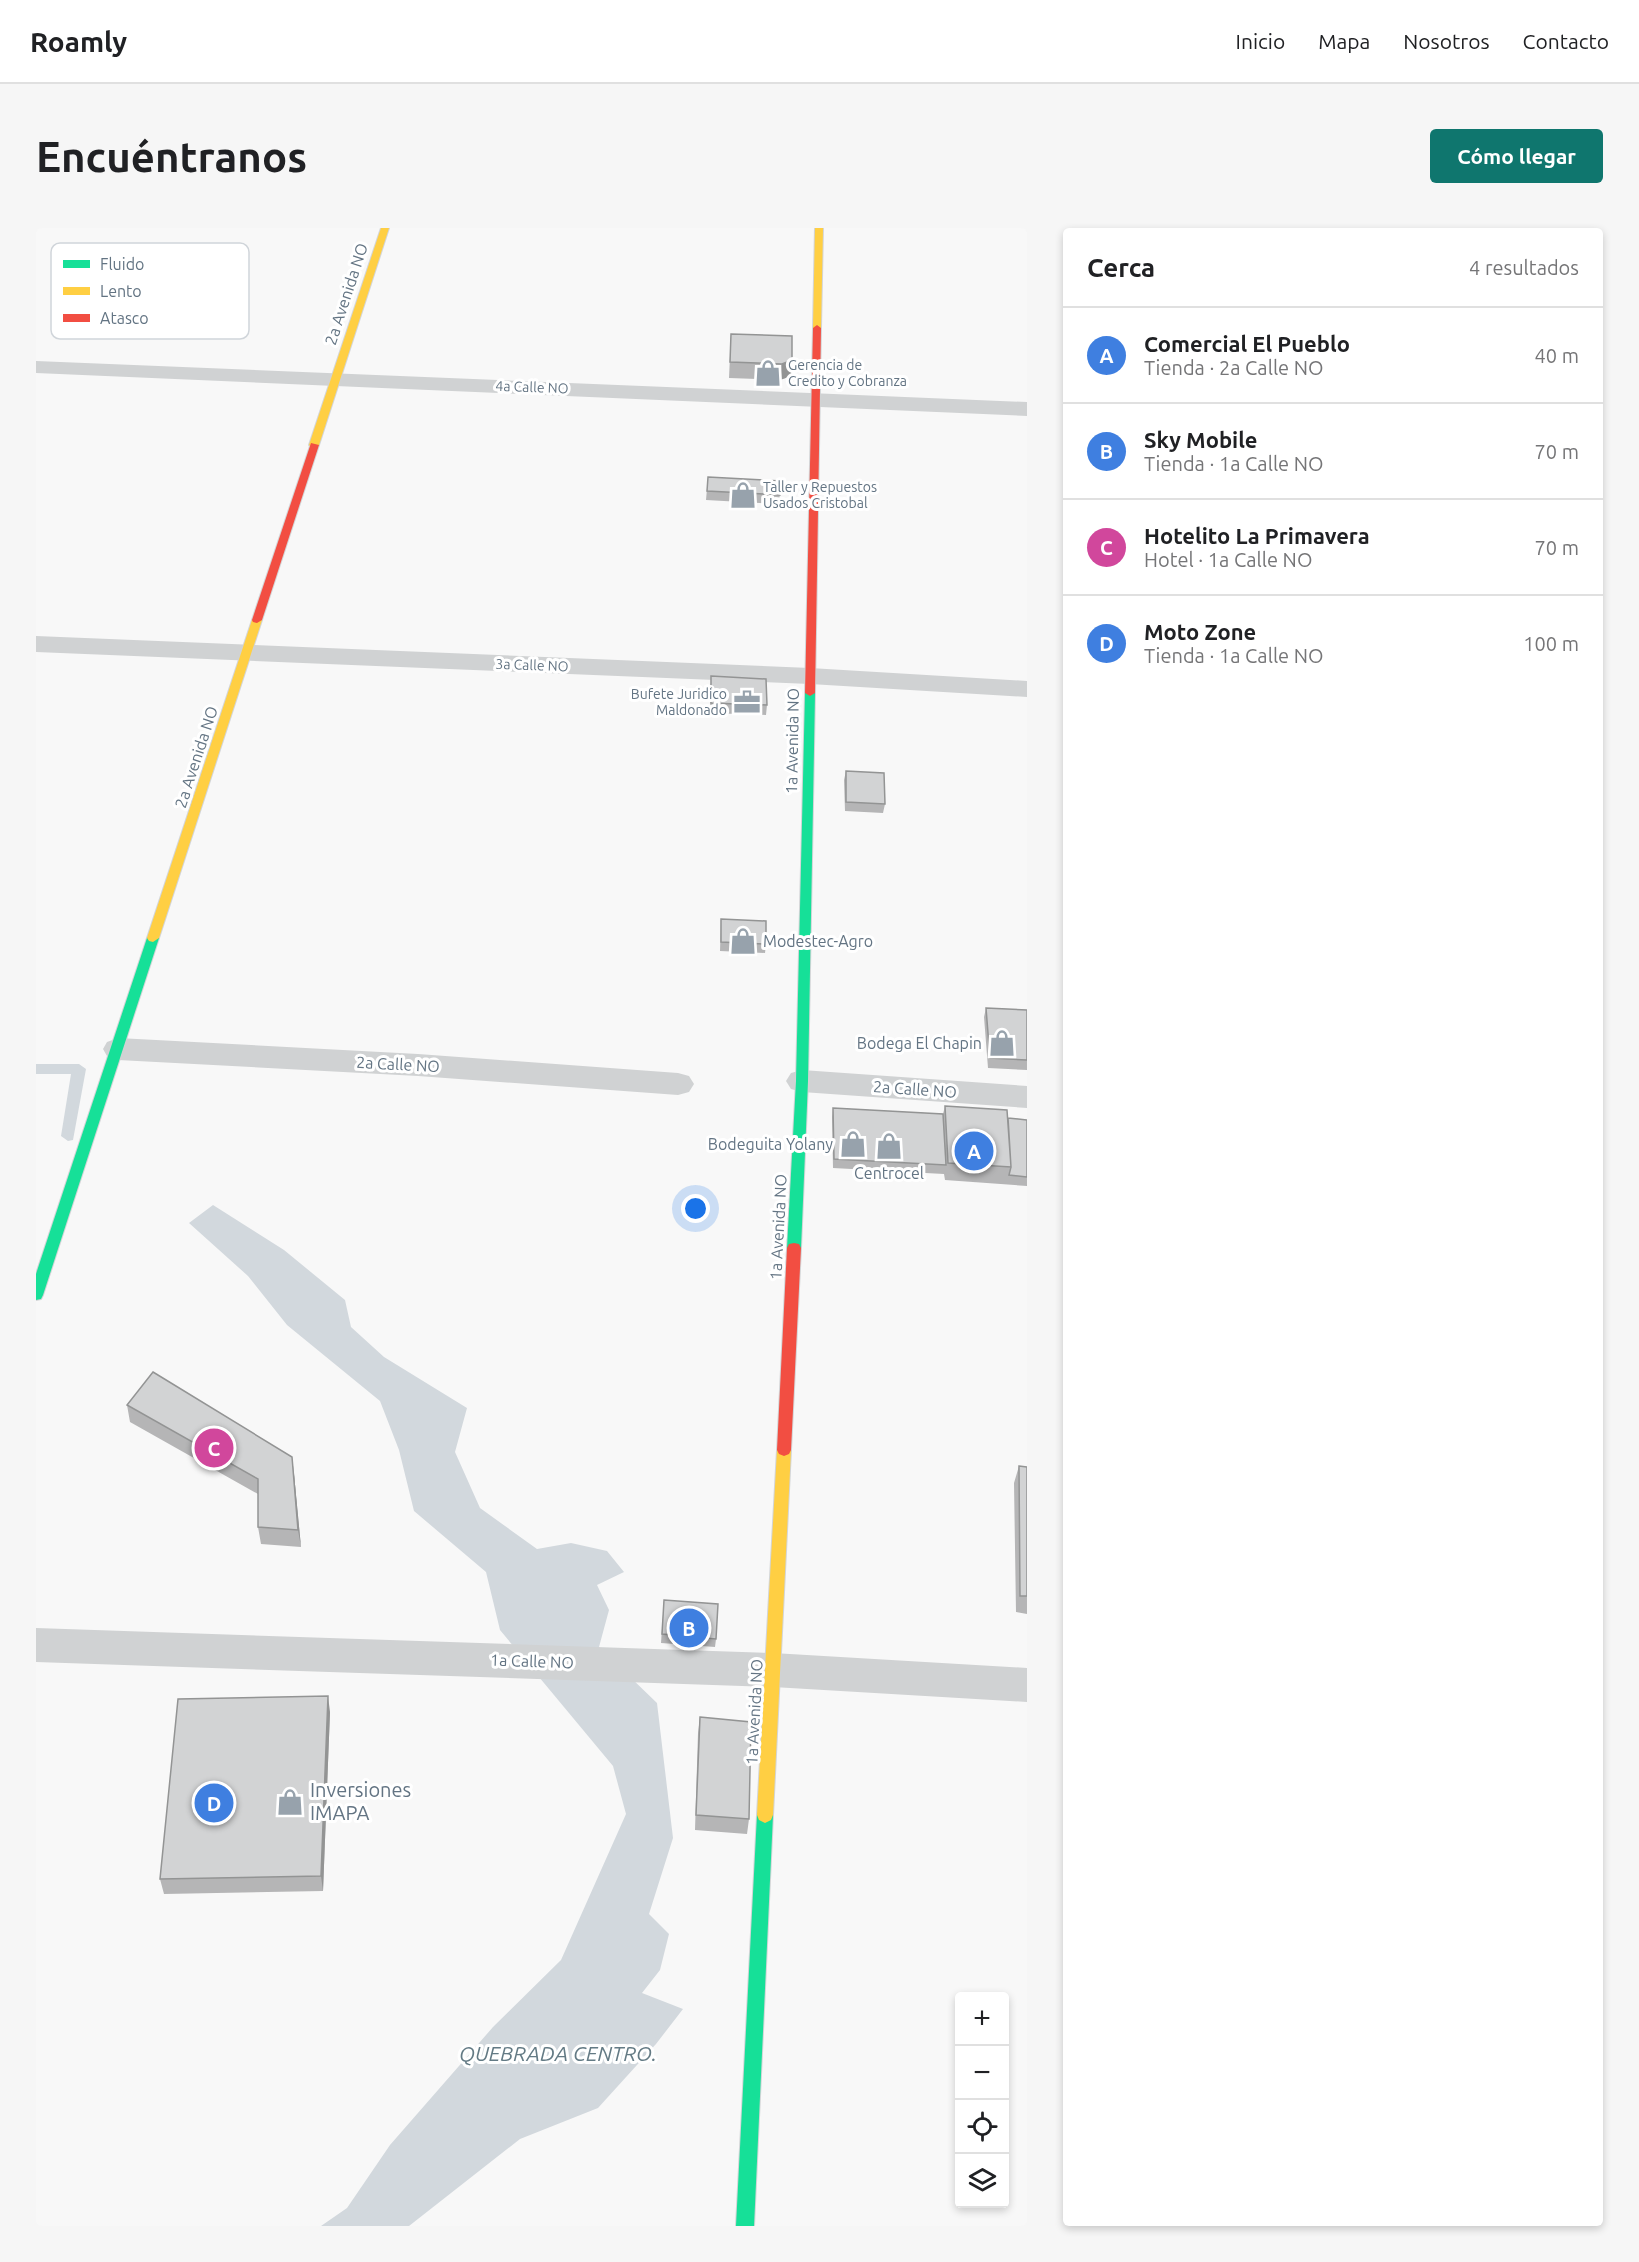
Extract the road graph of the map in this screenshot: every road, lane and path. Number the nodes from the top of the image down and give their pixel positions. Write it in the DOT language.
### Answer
graph roads {
  1 [pos="385,228"];
  2 [pos="819,228"];
  3 [pos="36,367"];
  4 [pos="336,379"];
  5 [pos="816,399"];
  6 [pos="1027,409"];
  7 [pos="36,644"];
  8 [pos="248,654"];
  9 [pos="810,676"];
  10 [pos="1027,689"];
  11 [pos="118,1049"];
  12 [pos="802,1081"];
  13 [pos="678,1084"];
  14 [pos="1027,1097"];
  15 [pos="36,1295"];
  16 [pos="36,1645"];
  17 [pos="773,1670"];
  18 [pos="1027,1685"];
  19 [pos="745,2226"];
  1 -- 4 [label="street, 2a Avenida NO"];
  2 -- 5 [label="street, 1a Avenida NO"];
  3 -- 4 [label="street, 4a Calle NO"];
  4 -- 5 [label="street, 4a Calle NO"];
  4 -- 8 [label="street, 2a Avenida NO"];
  5 -- 6 [label="street, 4a Calle NO"];
  5 -- 9 [label="street, 1a Avenida NO"];
  7 -- 8 [label="street, 3a Calle NO"];
  8 -- 9 [label="street, 3a Calle NO"];
  8 -- 11 [label="street, 2a Avenida NO"];
  9 -- 10 [label="street, 3a Calle NO"];
  9 -- 12 [label="street, 1a Avenida NO"];
  11 -- 13 [label="street, 2a Calle NO"];
  11 -- 15 [label="street, 2a Avenida NO"];
  12 -- 14 [label="street, 2a Calle NO"];
  12 -- 17 [label="street, 1a Avenida NO"];
  16 -- 17 [label="street, 1a Calle NO"];
  17 -- 18 [label="street, 1a Calle NO"];
  17 -- 19 [label="street, 1a Avenida NO"];
}
